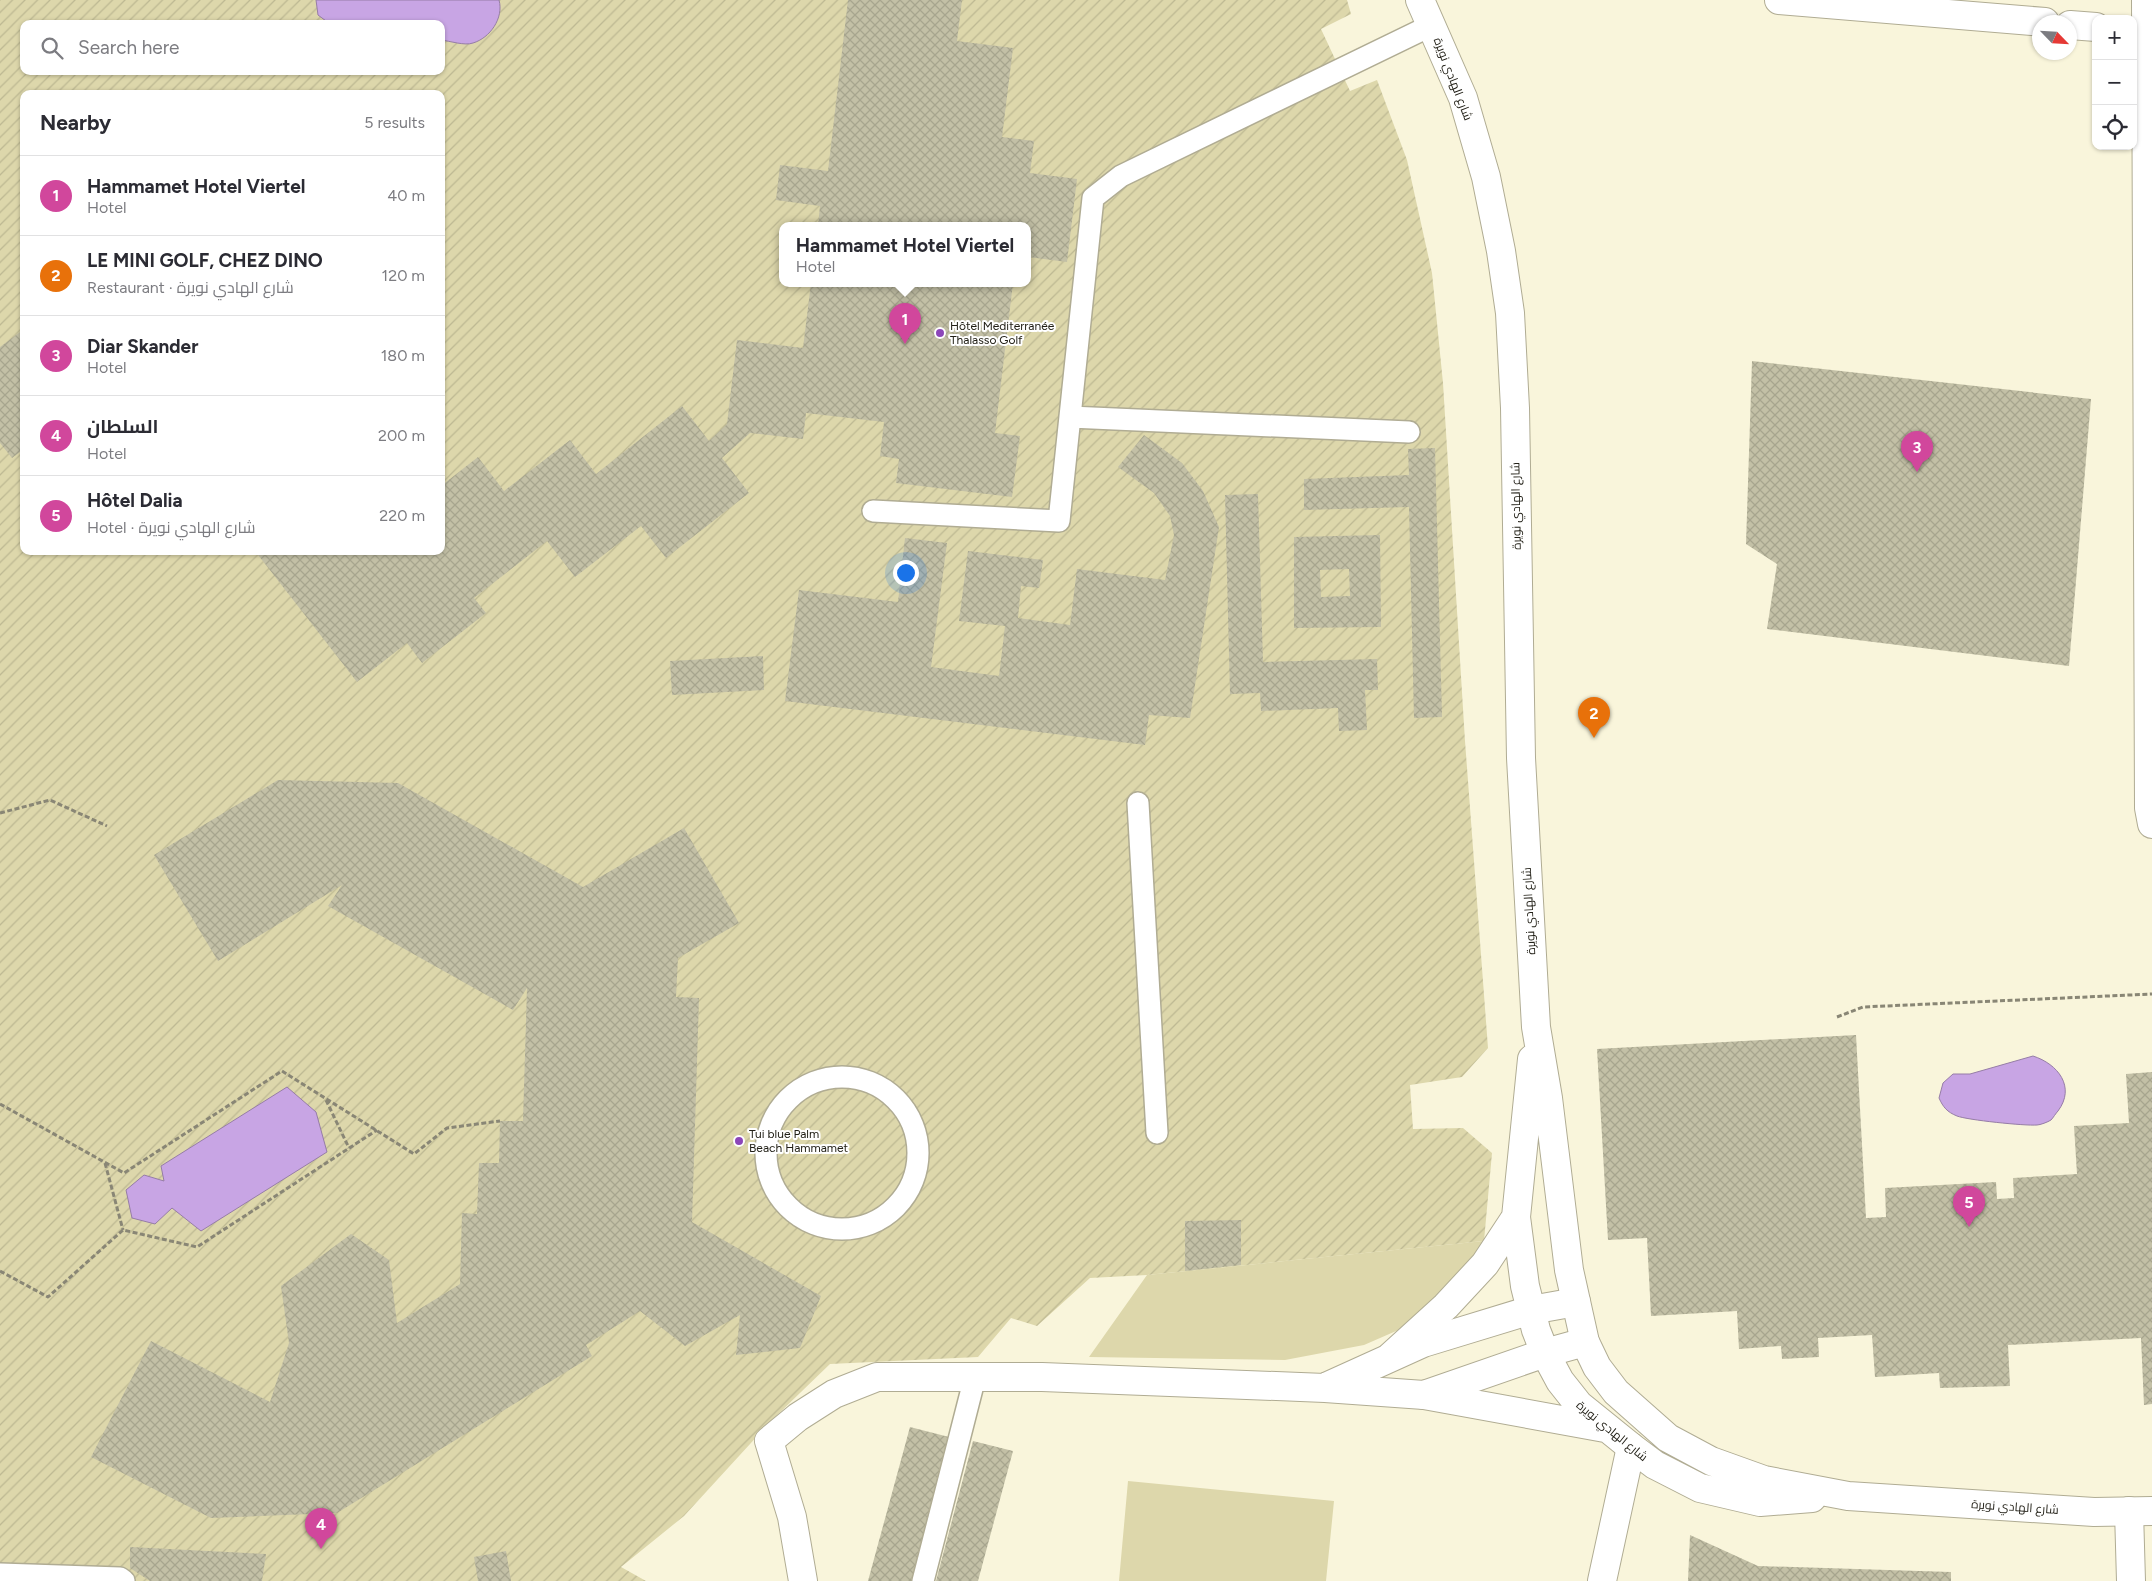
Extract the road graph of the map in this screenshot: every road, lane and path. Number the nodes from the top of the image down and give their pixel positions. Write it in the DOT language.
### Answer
graph roads {
  1 [pos="1420,0"];
  2 [pos="1779,0"];
  3 [pos="2146,0"];
  4 [pos="2032,21"];
  5 [pos="1432,25"];
  6 [pos="2077,26"];
  7 [pos="2092,27"];
  8 [pos="2139,30"];
  9 [pos="2150,155"];
  10 [pos="1070,417"];
  11 [pos="1408,432"];
  12 [pos="873,511"];
  13 [pos="1138,803"];
  14 [pos="0,813"];
  15 [pos="2152,824"];
  16 [pos="107,826"];
  17 [pos="2152,994"];
  18 [pos="1837,1016"];
  19 [pos="1536,1027"];
  20 [pos="326,1099"];
  21 [pos="0,1104"];
  22 [pos="500,1121"];
  23 [pos="377,1130"];
  24 [pos="1157,1133"];
  25 [pos="349,1148"];
  26 [pos="105,1162"];
  27 [pos="1516,1217"];
  28 [pos="820,1228"];
  29 [pos="124,1230"];
  30 [pos="0,1271"];
  31 [pos="1576,1302"];
  32 [pos="1531,1310"];
  33 [pos="1585,1342"];
  34 [pos="1545,1353"];
  35 [pos="1391,1356"];
  36 [pos="975,1377"];
  37 [pos="1325,1388"];
  38 [pos="1424,1395"];
  39 [pos="1607,1428"];
  40 [pos="1631,1447"];
  41 [pos="1848,1496"];
  42 [pos="2140,1511"];
  43 [pos="0,1574"];
  44 [pos="124,1581"];
  45 [pos="803,1581"];
  46 [pos="923,1581"];
  47 [pos="1602,1581"];
  48 [pos="2131,1581"];
  1 -- 5 [label="street, شارع الهادي نويرة"];
  2 -- 4 [label="street"];
  3 -- 8 [label="street"];
  5 -- 10 [label="lane"];
  5 -- 19 [label="street, شارع الهادي نويرة"];
  6 -- 7 [label="street"];
  8 -- 9 [label="street"];
  9 -- 15 [label="street"];
  10 -- 11 [label="lane"];
  10 -- 12 [label="lane"];
  13 -- 24 [label="lane"];
  14 -- 16 [label="path"];
  17 -- 18 [label="path"];
  19 -- 27 [label="street, شارع الهادي نويرة"];
  19 -- 31 [label="street, شارع الهادي نويرة"];
  20 -- 23 [label="path"];
  20 -- 25 [label="path"];
  20 -- 26 [label="path"];
  21 -- 26 [label="path"];
  22 -- 23 [label="path"];
  23 -- 25 [label="path"];
  25 -- 29 [label="path"];
  26 -- 29 [label="path"];
  27 -- 32 [label="street, شارع الهادي نويرة"];
  27 -- 35 [label="street"];
  28 -- 28 [label="lane"];
  29 -- 30 [label="path"];
  31 -- 32 [label="street"];
  31 -- 33 [label="street, شارع الهادي نويرة"];
  32 -- 34 [label="street, شارع الهادي نويرة"];
  32 -- 35 [label="street"];
  33 -- 34 [label="street"];
  33 -- 41 [label="street, شارع الهادي نويرة"];
  34 -- 38 [label="street"];
  34 -- 39 [label="street, شارع الهادي نويرة"];
  35 -- 37 [label="street"];
  36 -- 37 [label="street"];
  36 -- 45 [label="street"];
  36 -- 46 [label="lane"];
  37 -- 38 [label="street"];
  38 -- 39 [label="street"];
  39 -- 40 [label="street, شارع الهادي نويرة"];
  40 -- 41 [label="street, شارع الهادي نويرة"];
  40 -- 47 [label="street"];
  41 -- 42 [label="street, شارع الهادي نويرة"];
  42 -- 48 [label="street"];
  43 -- 44 [label="lane"];
}
